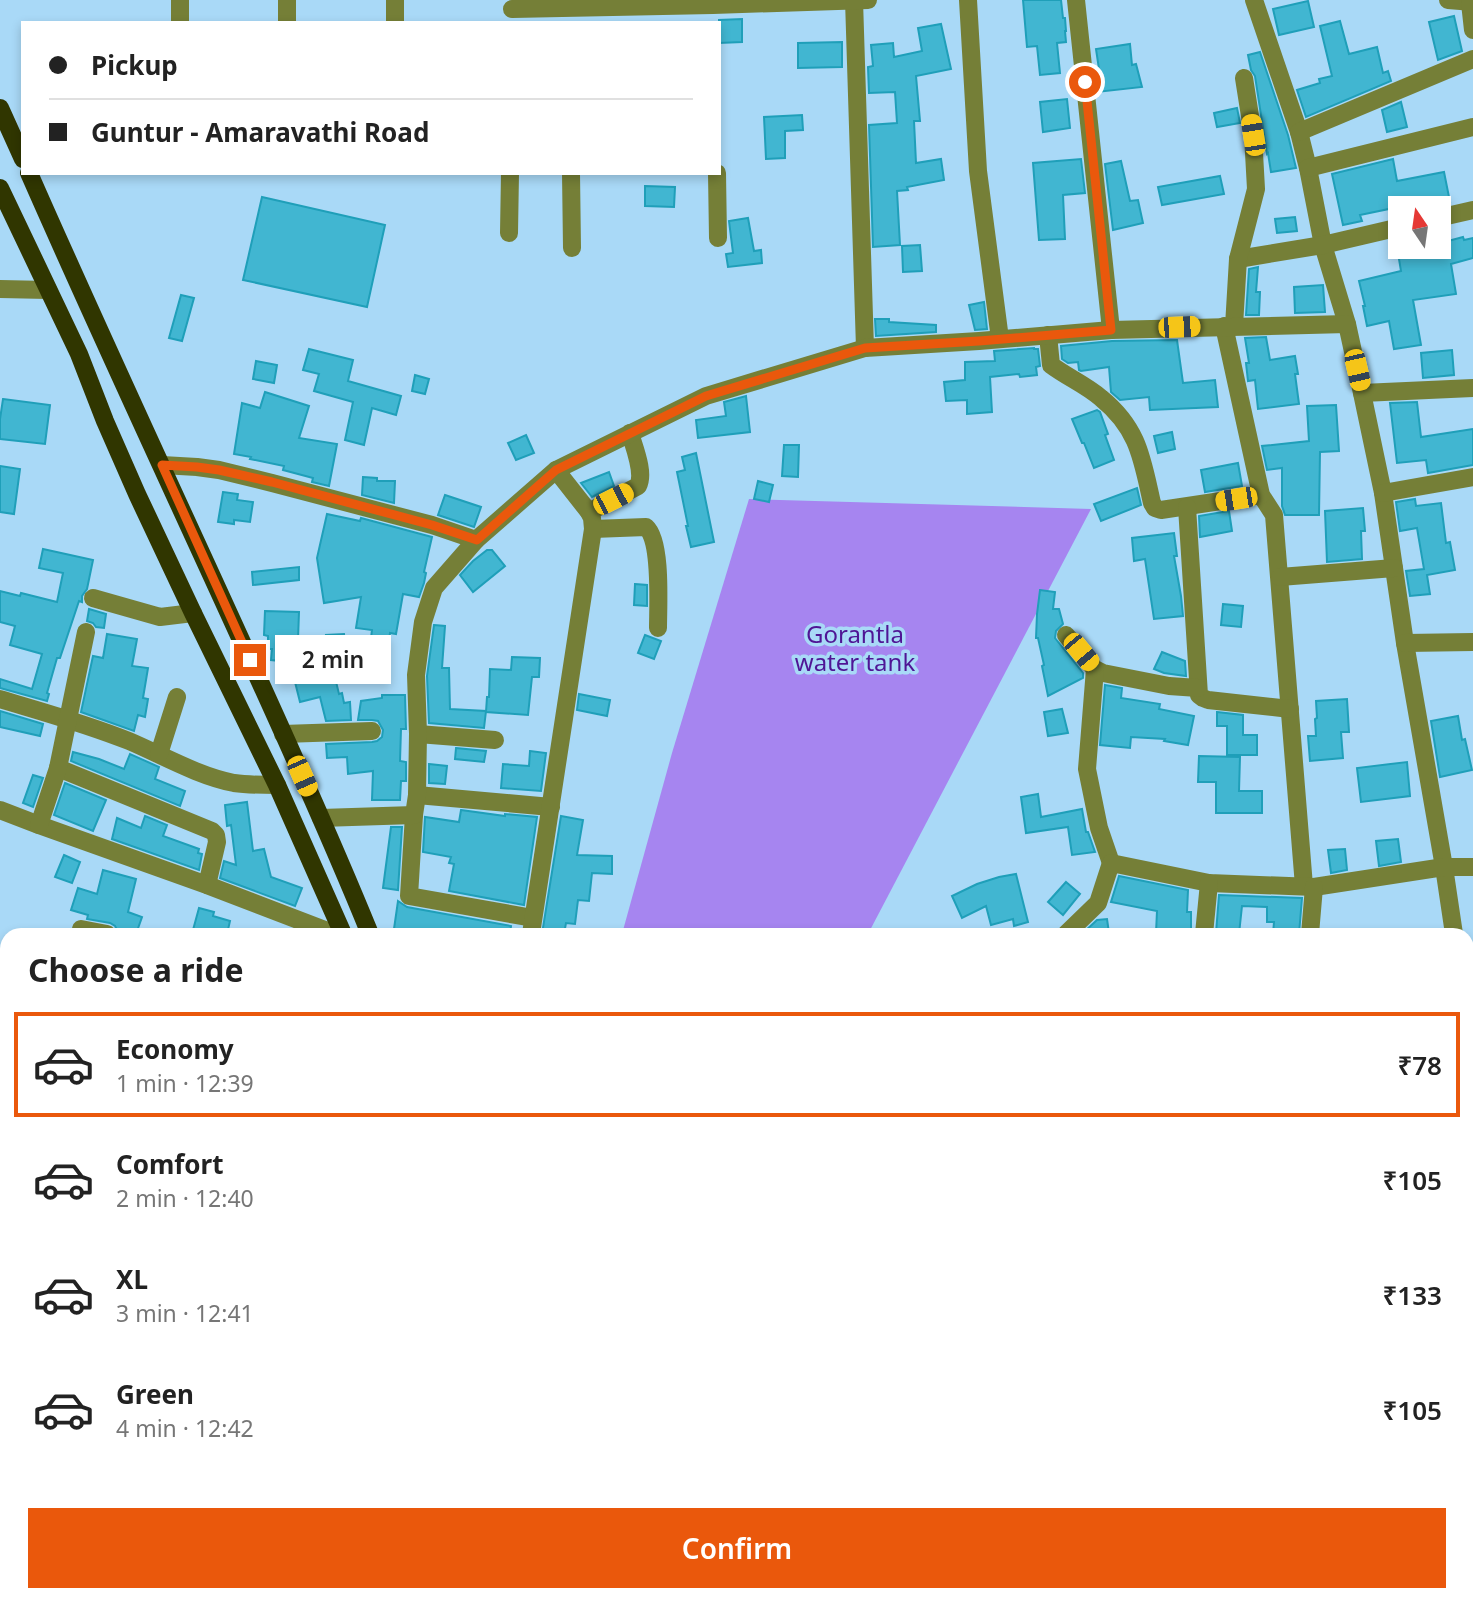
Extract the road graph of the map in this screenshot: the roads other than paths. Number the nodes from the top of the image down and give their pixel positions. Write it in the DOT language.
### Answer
graph roads {
  1 [pos="180,0"];
  2 [pos="287,0"];
  3 [pos="395,0"];
  4 [pos="859,0"];
  5 [pos="968,0"];
  6 [pos="1076,0"];
  7 [pos="1254,0"];
  8 [pos="1448,0"];
  9 [pos="1471,3"];
  10 [pos="713,9"];
  11 [pos="512,11"];
  12 [pos="569,15"];
  13 [pos="180,21"];
  14 [pos="287,21"];
  15 [pos="395,21"];
  16 [pos="1473,30"];
  17 [pos="1473,59"];
  18 [pos="1244,78"];
  19 [pos="0,108"];
  20 [pos="1473,127"];
  21 [pos="16,130"];
  22 [pos="1299,132"];
  23 [pos="21,151"];
  24 [pos="1308,168"];
  25 [pos="30,175"];
  26 [pos="510,175"];
  27 [pos="571,175"];
  28 [pos="717,175"];
  29 [pos="2,200"];
  30 [pos="1473,210"];
  31 [pos="1451,215"];
  32 [pos="1388,230"];
  33 [pos="509,233"];
  34 [pos="718,238"];
  35 [pos="1324,245"];
  36 [pos="572,248"];
  37 [pos="1238,259"];
  38 [pos="0,289"];
  39 [pos="48,290"];
  40 [pos="1347,324"];
  41 [pos="1229,326"];
  42 [pos="1111,330"];
  43 [pos="1048,335"];
  44 [pos="1000,339"];
  45 [pos="865,348"];
  46 [pos="1473,388"];
  47 [pos="1362,393"];
  48 [pos="630,433"];
  49 [pos="162,465"];
  50 [pos="556,470"];
  51 [pos="1473,477"];
  52 [pos="1383,493"];
  53 [pos="1261,495"];
  54 [pos="1187,507"];
  55 [pos="591,520"];
  56 [pos="477,540"];
  57 [pos="1394,568"];
  58 [pos="1280,577"];
  59 [pos="93,598"];
  60 [pos="193,613"];
  61 [pos="658,628"];
  62 [pos="86,632"];
  63 [pos="1066,635"];
  64 [pos="1473,642"];
  65 [pos="1405,643"];
  66 [pos="1095,669"];
  67 [pos="1198,688"];
  68 [pos="177,697"];
  69 [pos="0,699"];
  70 [pos="1290,709"];
  71 [pos="68,719"];
  72 [pos="372,731"];
  73 [pos="283,734"];
  74 [pos="418,734"];
  75 [pos="495,740"];
  76 [pos="159,754"];
  77 [pos="58,768"];
  78 [pos="277,785"];
  79 [pos="417,795"];
  80 [pos="551,807"];
  81 [pos="0,810"];
  82 [pos="414,815"];
  83 [pos="321,818"];
  84 [pos="38,825"];
  85 [pos="1111,863"];
  86 [pos="1444,867"];
  87 [pos="1473,867"];
  88 [pos="1209,883"];
  89 [pos="207,885"];
  90 [pos="1309,887"];
  91 [pos="532,926"];
  92 [pos="319,928"];
  93 [pos="340,928"];
  94 [pos="367,928"];
  95 [pos="1072,928"];
  96 [pos="1205,928"];
  97 [pos="1310,928"];
  98 [pos="1453,928"];
  1 -- 13 [label="street"];
  2 -- 14 [label="street"];
  3 -- 15 [label="street"];
  4 -- 10 [label="street"];
  4 -- 45 [label="street"];
  5 -- 44 [label="street"];
  6 -- 42 [label="street"];
  7 -- 22 [label="street"];
  8 -- 9 [label="street"];
  9 -- 16 [label="street"];
  10 -- 12 [label="street"];
  11 -- 12 [label="street"];
  17 -- 22 [label="street"];
  18 -- 37 [label="street"];
  19 -- 21 [label="main road"];
  20 -- 24 [label="street"];
  21 -- 23 [label="main road"];
  22 -- 24 [label="street"];
  24 -- 35 [label="street"];
  25 -- 49 [label="main road"];
  26 -- 33 [label="street"];
  27 -- 36 [label="street"];
  28 -- 34 [label="street"];
  29 -- 39 [label="main road"];
  30 -- 31 [label="street"];
  32 -- 35 [label="street"];
  35 -- 37 [label="street"];
  35 -- 40 [label="street"];
  37 -- 41 [label="street"];
  38 -- 39 [label="street"];
  39 -- 60 [label="main road"];
  40 -- 41 [label="street"];
  40 -- 47 [label="street"];
  41 -- 42 [label="street"];
  41 -- 53 [label="street"];
  42 -- 43 [label="street"];
  43 -- 44 [label="street"];
  43 -- 54 [label="street"];
  44 -- 45 [label="street"];
  45 -- 48 [label="street"];
  46 -- 47 [label="street"];
  47 -- 52 [label="street"];
  48 -- 50 [label="street"];
  48 -- 55 [label="street"];
  49 -- 56 [label="street"];
  49 -- 73 [label="main road"];
  50 -- 55 [label="street"];
  50 -- 56 [label="street"];
  51 -- 52 [label="street"];
  52 -- 57 [label="street"];
  53 -- 54 [label="street"];
  53 -- 58 [label="street"];
  54 -- 67 [label="street"];
  55 -- 61 [label="street"];
  55 -- 80 [label="street"];
  56 -- 74 [label="street"];
  57 -- 58 [label="street"];
  57 -- 65 [label="street"];
  58 -- 70 [label="street"];
  59 -- 60 [label="street"];
  60 -- 78 [label="main road"];
  62 -- 71 [label="street"];
  63 -- 66 [label="street"];
  64 -- 65 [label="street"];
  65 -- 86 [label="street"];
  66 -- 67 [label="street"];
  66 -- 85 [label="street"];
  67 -- 70 [label="street"];
  68 -- 76 [label="street"];
  69 -- 71 [label="street"];
  70 -- 90 [label="street"];
  71 -- 76 [label="street"];
  71 -- 77 [label="street"];
  72 -- 73 [label="street"];
  73 -- 83 [label="main road"];
  74 -- 75 [label="street"];
  74 -- 79 [label="street"];
  76 -- 78 [label="street"];
  77 -- 84 [label="street"];
  77 -- 89 [label="street"];
  78 -- 93 [label="main road"];
  79 -- 80 [label="street"];
  79 -- 82 [label="street"];
  80 -- 91 [label="street"];
  81 -- 84 [label="street"];
  82 -- 83 [label="street"];
  82 -- 91 [label="street"];
  83 -- 94 [label="main road"];
  84 -- 89 [label="street"];
  85 -- 88 [label="street"];
  85 -- 95 [label="street"];
  86 -- 87 [label="street"];
  86 -- 90 [label="street"];
  86 -- 98 [label="street"];
  88 -- 90 [label="street"];
  88 -- 96 [label="street"];
  89 -- 92 [label="street"];
  90 -- 97 [label="street"];
}
